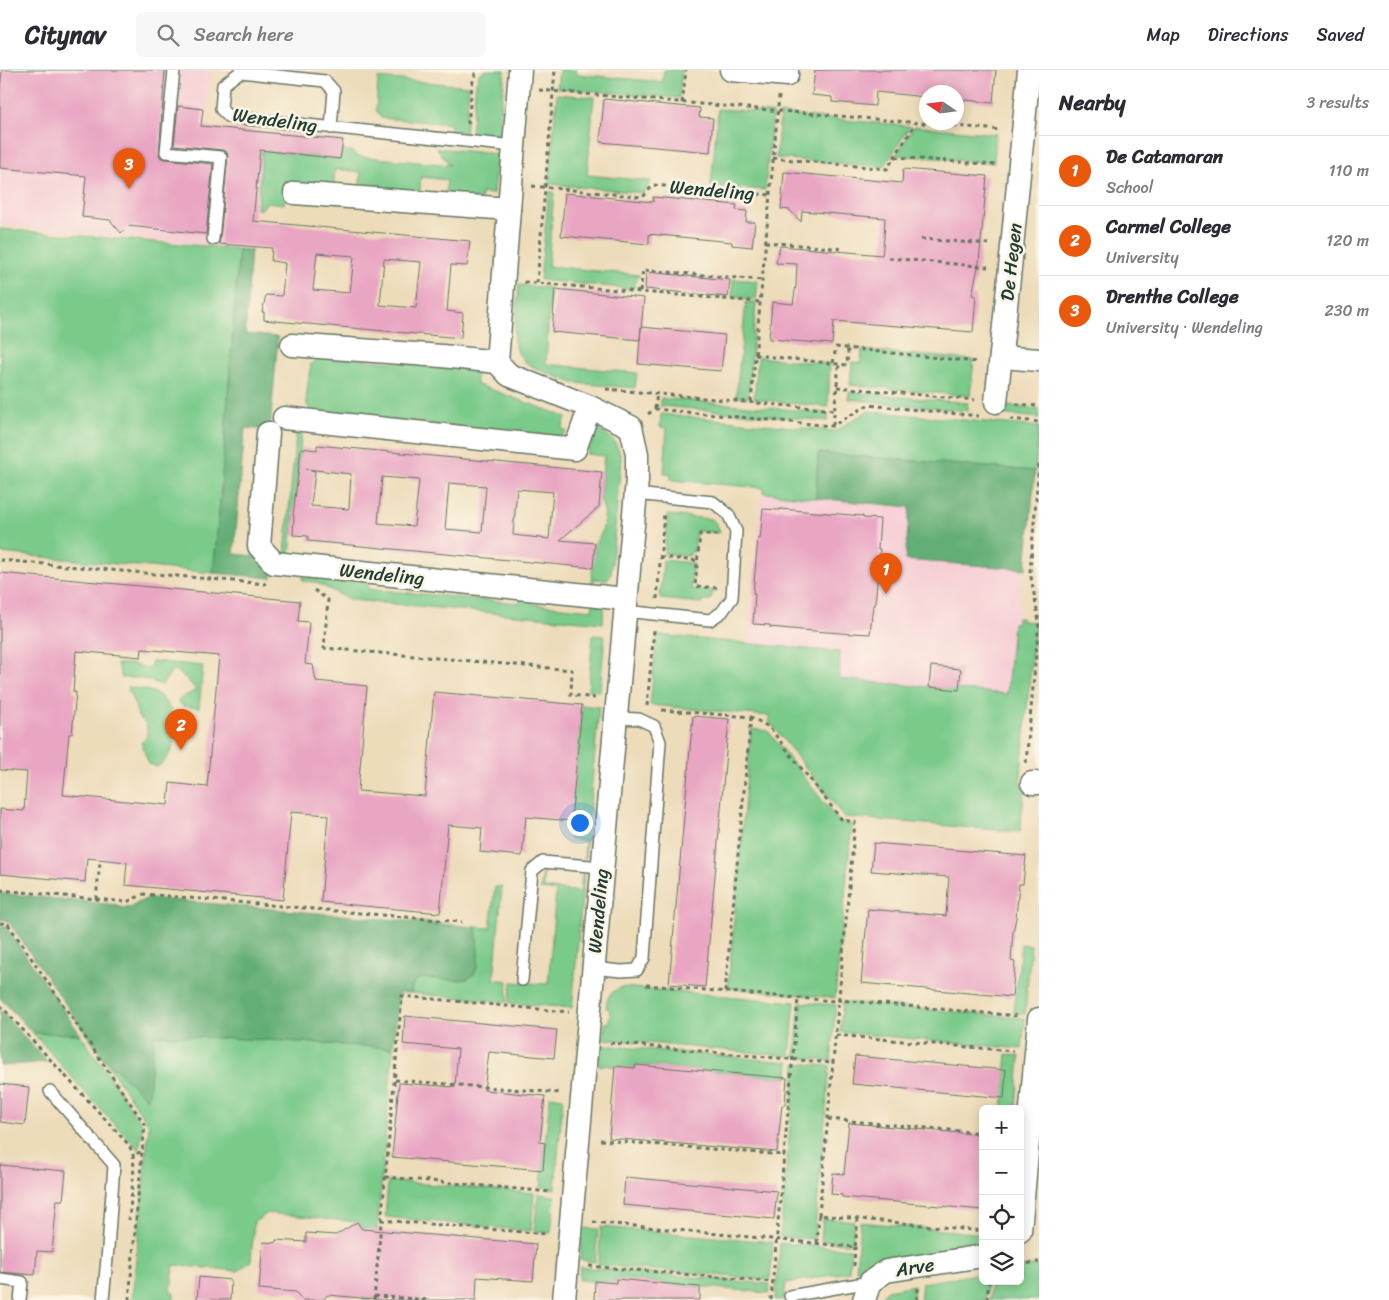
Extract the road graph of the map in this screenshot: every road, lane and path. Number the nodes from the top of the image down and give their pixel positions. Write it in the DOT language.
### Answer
graph roads {
  1 [pos="174,70"];
  2 [pos="476,70"];
  3 [pos="555,70"];
  4 [pos="686,70"];
  5 [pos="731,70"];
  6 [pos="1029,70"];
  7 [pos="785,73"];
  8 [pos="519,79"];
  9 [pos="553,91"];
  10 [pos="682,103"];
  11 [pos="777,111"];
  12 [pos="916,123"];
  13 [pos="331,128"];
  14 [pos="1024,132"];
  15 [pos="467,142"];
  16 [pos="514,146"];
  17 [pos="895,156"];
  18 [pos="773,158"];
  19 [pos="1020,167"];
  20 [pos="511,184"];
  21 [pos="545,187"];
  22 [pos="295,193"];
  23 [pos="770,195"];
  24 [pos="509,208"];
  25 [pos="213,239"];
  26 [pos="921,239"];
  27 [pos="765,242"];
  28 [pos="1012,245"];
  29 [pos="844,249"];
  30 [pos="889,258"];
  31 [pos="1010,268"];
  32 [pos="504,280"];
  33 [pos="762,280"];
  34 [pos="537,283"];
  35 [pos="640,292"];
  36 [pos="760,302"];
  37 [pos="292,345"];
  38 [pos="848,348"];
  39 [pos="755,355"];
  40 [pos="1001,360"];
  41 [pos="1039,360"];
  42 [pos="497,362"];
  43 [pos="833,363"];
  44 [pos="839,364"];
  45 [pos="836,387"];
  46 [pos="657,393"];
  47 [pos="751,402"];
  48 [pos="1039,406"];
  49 [pos="590,407"];
  50 [pos="655,409"];
  51 [pos="834,410"];
  52 [pos="994,412"];
  53 [pos="1039,422"];
  54 [pos="833,425"];
  55 [pos="631,427"];
  56 [pos="1039,464"];
  57 [pos="635,494"];
  58 [pos="665,498"];
  59 [pos="736,537"];
  60 [pos="660,557"];
  61 [pos="0,560"];
  62 [pos="698,560"];
  63 [pos="273,585"];
  64 [pos="312,588"];
  65 [pos="732,590"];
  66 [pos="625,605"];
  67 [pos="656,615"];
  68 [pos="617,709"];
  69 [pos="656,710"];
  70 [pos="752,717"];
  71 [pos="1035,783"];
  72 [pos="100,862"];
  73 [pos="602,867"];
  74 [pos="0,890"];
  75 [pos="96,899"];
  76 [pos="462,922"];
  77 [pos="0,923"];
  78 [pos="593,968"];
  79 [pos="522,980"];
  80 [pos="639,984"];
  81 [pos="724,992"];
  82 [pos="798,999"];
  83 [pos="839,1000"];
  84 [pos="0,1005"];
  85 [pos="589,1014"];
  86 [pos="1030,1017"];
  87 [pos="836,1035"];
  88 [pos="587,1041"];
  89 [pos="1036,1054"];
  90 [pos="793,1060"];
  91 [pos="833,1063"];
  92 [pos="395,1080"];
  93 [pos="50,1091"];
  94 [pos="582,1094"];
  95 [pos="828,1119"];
  96 [pos="979,1133"];
  97 [pos="578,1138"];
  98 [pos="142,1152"];
  99 [pos="784,1155"];
  100 [pos="385,1178"];
  101 [pos="573,1193"];
  102 [pos="1023,1195"];
  103 [pos="819,1215"];
  104 [pos="858,1219"];
  105 [pos="381,1220"];
  106 [pos="592,1222"];
  107 [pos="979,1230"];
  108 [pos="569,1235"];
  109 [pos="777,1239"];
  110 [pos="817,1243"];
  111 [pos="979,1257"];
  112 [pos="1039,1262"];
  113 [pos="1024,1264"];
  114 [pos="588,1266"];
  115 [pos="0,1280"];
  116 [pos="773,1282"];
  117 [pos="989,1285"];
  118 [pos="867,1291"];
  119 [pos="790,1296"];
  120 [pos="374,1298"];
  121 [pos="20,1300"];
  122 [pos="103,1300"];
  123 [pos="129,1300"];
  124 [pos="430,1300"];
  125 [pos="564,1300"];
  126 [pos="771,1300"];
  127 [pos="987,1300"];
  1 -- 25 [label="lane"];
  2 -- 15 [label="path"];
  3 -- 9 [label="path"];
  4 -- 10 [label="path"];
  5 -- 7 [label="street"];
  6 -- 14 [label="street, De Hegen"];
  7 -- 11 [label="path"];
  8 -- 9 [label="path"];
  8 -- 16 [label="street"];
  9 -- 10 [label="path"];
  9 -- 21 [label="path"];
  10 -- 11 [label="path"];
  11 -- 12 [label="path"];
  11 -- 18 [label="path"];
  12 -- 14 [label="path"];
  12 -- 17 [label="path"];
  13 -- 13 [label="lane, Wendeling"];
  13 -- 15 [label="lane, Wendeling"];
  14 -- 19 [label="street, De Hegen"];
  15 -- 16 [label="lane, Wendeling"];
  16 -- 20 [label="street"];
  17 -- 18 [label="path"];
  17 -- 19 [label="path"];
  18 -- 23 [label="path"];
  19 -- 28 [label="street, De Hegen"];
  20 -- 21 [label="path, Wendeling"];
  20 -- 24 [label="street"];
  21 -- 23 [label="path, Wendeling"];
  21 -- 34 [label="path"];
  22 -- 24 [label="street"];
  23 -- 27 [label="path"];
  24 -- 32 [label="street"];
  26 -- 28 [label="path"];
  27 -- 29 [label="path"];
  27 -- 33 [label="path"];
  28 -- 31 [label="street, De Hegen"];
  30 -- 31 [label="path"];
  31 -- 40 [label="street, De Hegen"];
  32 -- 34 [label="path"];
  32 -- 42 [label="street"];
  33 -- 35 [label="path"];
  33 -- 36 [label="path"];
  34 -- 35 [label="path"];
  35 -- 36 [label="path"];
  36 -- 39 [label="path"];
  37 -- 42 [label="street"];
  38 -- 40 [label="path"];
  38 -- 43 [label="path"];
  38 -- 44 [label="path"];
  39 -- 43 [label="path"];
  39 -- 47 [label="path"];
  40 -- 41 [label="street"];
  40 -- 52 [label="street, De Hegen"];
  42 -- 49 [label="street"];
  43 -- 44 [label="path"];
  44 -- 45 [label="path"];
  45 -- 51 [label="path"];
  45 -- 52 [label="path"];
  46 -- 47 [label="path"];
  46 -- 49 [label="path"];
  46 -- 50 [label="path"];
  47 -- 51 [label="path"];
  48 -- 52 [label="path"];
  49 -- 55 [label="street"];
  49 -- 66 [label="street, Wendeling"];
  50 -- 54 [label="path"];
  50 -- 55 [label="path"];
  51 -- 54 [label="path"];
  52 -- 53 [label="path"];
  52 -- 54 [label="path"];
  55 -- 57 [label="street, Wendeling"];
  56 -- 71 [label="path"];
  57 -- 58 [label="lane"];
  57 -- 66 [label="street, Wendeling"];
  58 -- 59 [label="lane"];
  58 -- 60 [label="path"];
  59 -- 62 [label="path"];
  59 -- 65 [label="lane"];
  60 -- 62 [label="path"];
  60 -- 67 [label="path"];
  61 -- 63 [label="path"];
  62 -- 65 [label="path"];
  64 -- 68 [label="path"];
  65 -- 67 [label="lane"];
  66 -- 67 [label="lane"];
  66 -- 68 [label="street, Wendeling"];
  67 -- 68 [label="path"];
  68 -- 73 [label="street, Wendeling"];
  68 -- 78 [label="lane"];
  69 -- 70 [label="path"];
  70 -- 81 [label="path"];
  70 -- 83 [label="path"];
  72 -- 75 [label="path"];
  73 -- 78 [label="street, Wendeling"];
  73 -- 79 [label="lane"];
  74 -- 75 [label="path"];
  75 -- 76 [label="path"];
  77 -- 98 [label="path"];
  78 -- 85 [label="street, Wendeling"];
  80 -- 81 [label="path"];
  81 -- 82 [label="path"];
  82 -- 83 [label="path"];
  82 -- 90 [label="path"];
  83 -- 86 [label="path"];
  83 -- 87 [label="path"];
  84 -- 98 [label="path"];
  85 -- 88 [label="street, Wendeling"];
  85 -- 92 [label="path"];
  86 -- 89 [label="street"];
  87 -- 89 [label="path"];
  87 -- 91 [label="path"];
  88 -- 90 [label="path"];
  88 -- 94 [label="street, Wendeling"];
  89 -- 102 [label="street"];
  90 -- 91 [label="path"];
  90 -- 99 [label="path"];
  91 -- 95 [label="path"];
  92 -- 94 [label="path"];
  92 -- 100 [label="path"];
  93 -- 122 [label="lane"];
  94 -- 97 [label="street, Wendeling"];
  95 -- 96 [label="path"];
  95 -- 103 [label="path"];
  97 -- 99 [label="path"];
  97 -- 101 [label="street, Wendeling"];
  98 -- 123 [label="path"];
  99 -- 109 [label="path"];
  100 -- 101 [label="path"];
  100 -- 105 [label="path"];
  101 -- 108 [label="street, Wendeling"];
  103 -- 104 [label="path"];
  103 -- 110 [label="path"];
  104 -- 107 [label="path"];
  104 -- 110 [label="path"];
  105 -- 108 [label="path"];
  105 -- 120 [label="path"];
  106 -- 109 [label="path"];
  108 -- 125 [label="street, Wendeling"];
  109 -- 110 [label="path"];
  109 -- 116 [label="path"];
  111 -- 118 [label="street, Arve"];
  112 -- 113 [label="path"];
  114 -- 116 [label="path"];
  115 -- 121 [label="lane"];
  116 -- 126 [label="path"];
  117 -- 127 [label="path"];
  118 -- 119 [label="lane"];
  120 -- 124 [label="path"];
}
